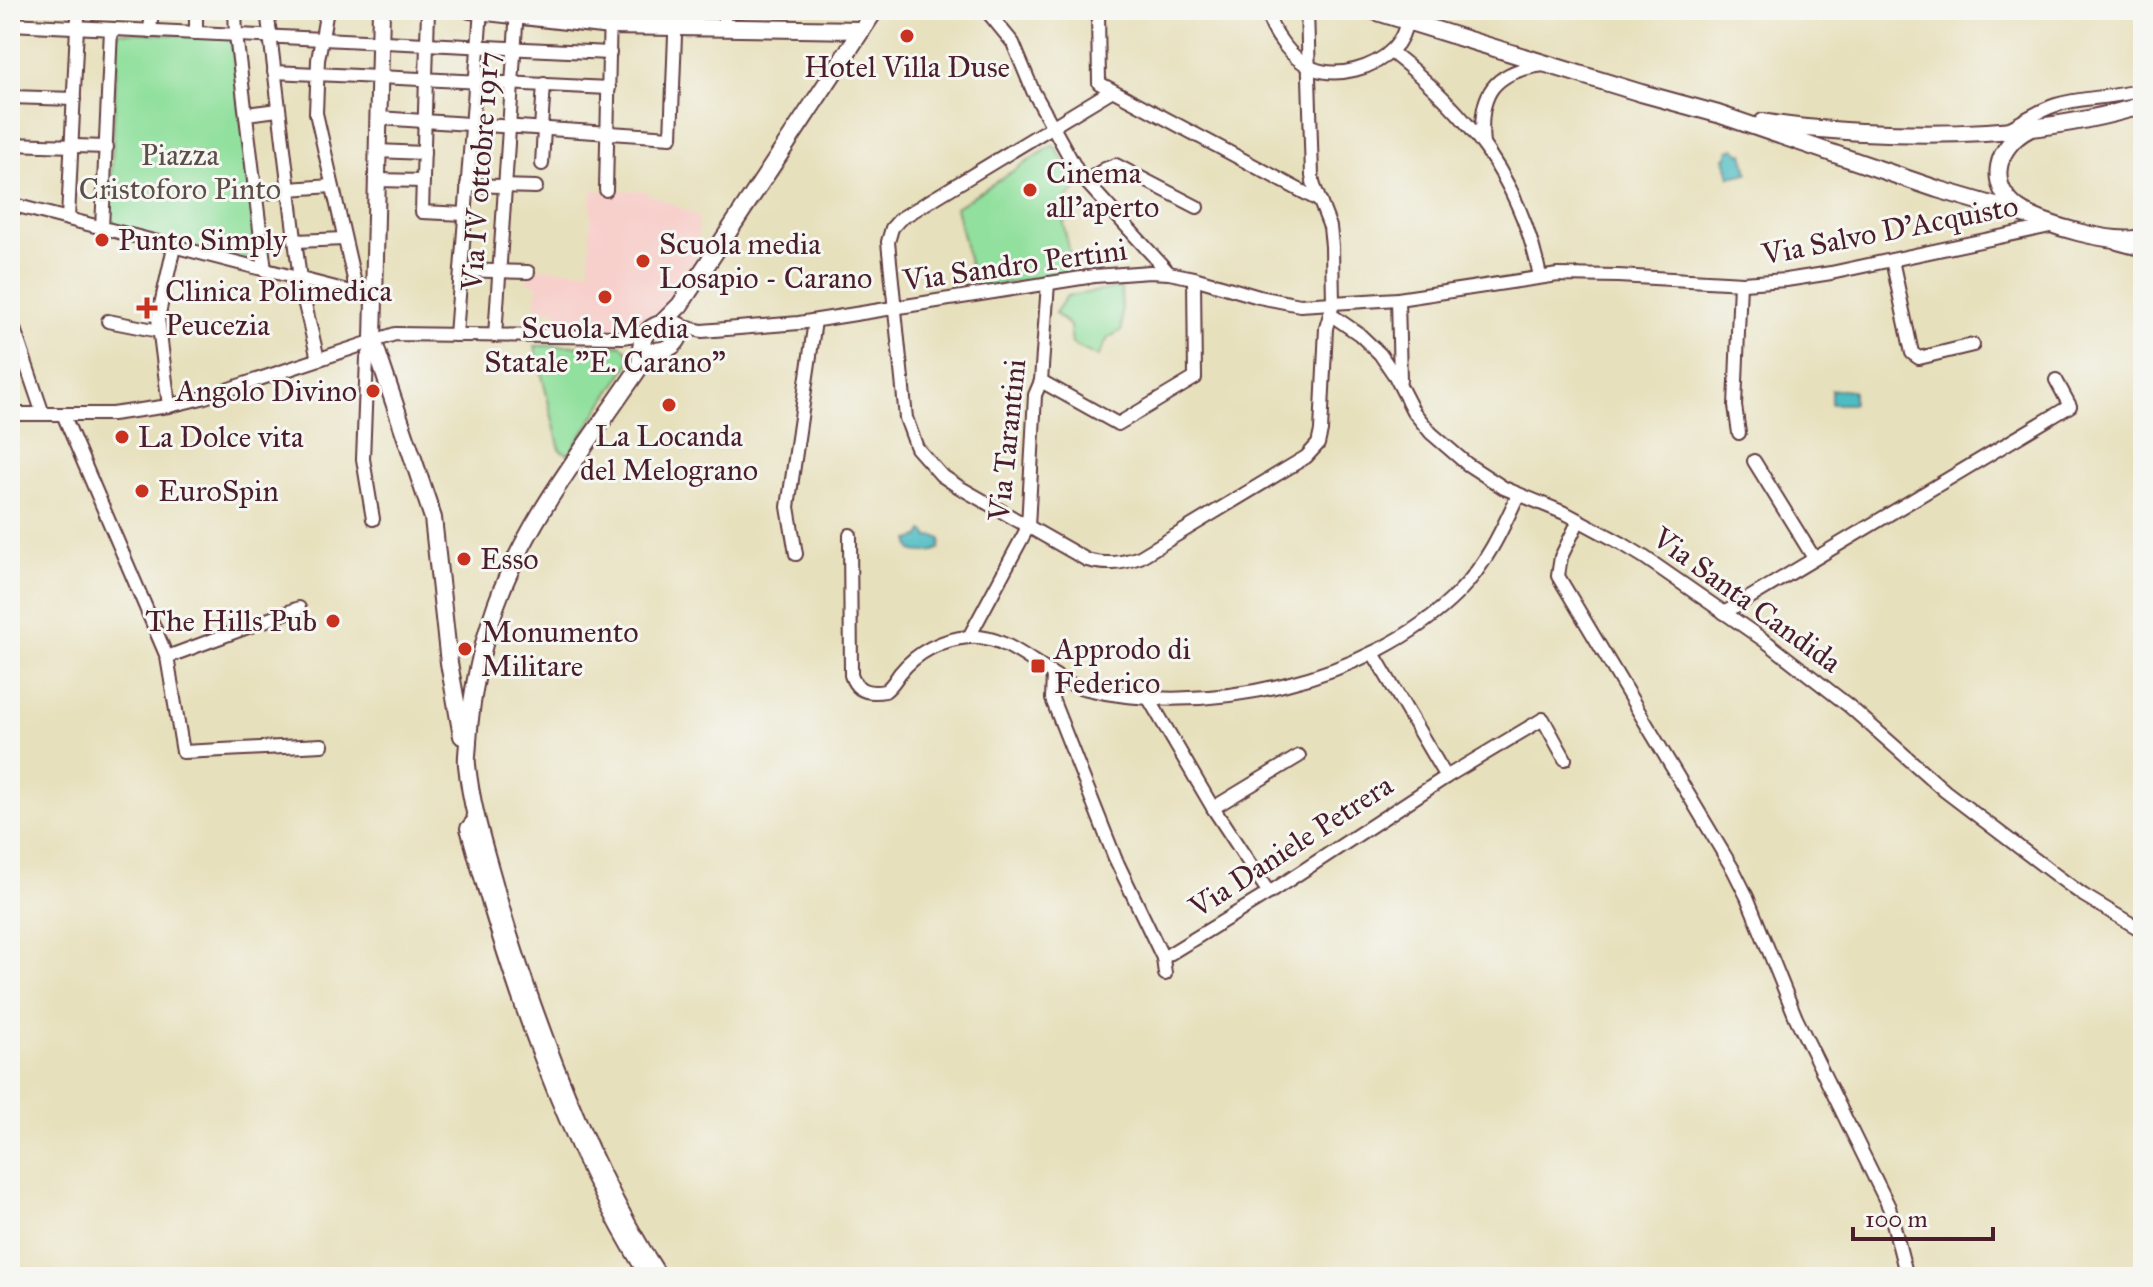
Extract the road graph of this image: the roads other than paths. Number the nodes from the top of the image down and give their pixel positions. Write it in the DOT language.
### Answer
graph roads {
  1 [pos="79,10"];
  2 [pos="152,10"];
  3 [pos="196,10"];
  4 [pos="235,10"];
  5 [pos="267,10"];
  6 [pos="327,10"];
  7 [pos="381,10"];
  8 [pos="428,10"];
  9 [pos="478,10"];
  10 [pos="724,10"];
  11 [pos="875,10"];
  12 [pos="986,10"];
  13 [pos="1098,10"];
  14 [pos="1266,10"];
  15 [pos="1307,10"];
  16 [pos="1371,10"];
  17 [pos="517,13"];
  18 [pos="610,18"];
  19 [pos="676,18"];
  20 [pos="1407,21"];
  21 [pos="10,24"];
  22 [pos="77,27"];
  23 [pos="724,28"];
  24 [pos="111,29"];
  25 [pos="861,30"];
  26 [pos="150,31"];
  27 [pos="196,33"];
  28 [pos="236,35"];
  29 [pos="271,37"];
  30 [pos="321,39"];
  31 [pos="380,42"];
  32 [pos="427,44"];
  33 [pos="478,47"];
  34 [pos="514,49"];
  35 [pos="1391,52"];
  36 [pos="610,53"];
  37 [pos="1547,65"];
  38 [pos="1309,67"];
  39 [pos="274,72"];
  40 [pos="317,74"];
  41 [pos="380,76"];
  42 [pos="426,78"];
  43 [pos="476,81"];
  44 [pos="512,83"];
  45 [pos="544,84"];
  46 [pos="609,88"];
  47 [pos="2143,89"];
  48 [pos="1111,91"];
  49 [pos="10,97"];
  50 [pos="74,99"];
  51 [pos="2143,105"];
  52 [pos="278,110"];
  53 [pos="2121,112"];
  54 [pos="246,114"];
  55 [pos="1718,114"];
  56 [pos="2143,114"];
  57 [pos="378,118"];
  58 [pos="425,121"];
  59 [pos="472,124"];
  60 [pos="509,127"];
  61 [pos="2032,127"];
  62 [pos="1052,128"];
  63 [pos="543,129"];
  64 [pos="2007,129"];
  65 [pos="608,133"];
  66 [pos="10,144"];
  67 [pos="1483,144"];
  68 [pos="71,146"];
  69 [pos="107,147"];
  70 [pos="377,151"];
  71 [pos="424,153"];
  72 [pos="542,164"];
  73 [pos="377,180"];
  74 [pos="423,181"];
  75 [pos="1086,181"];
  76 [pos="467,185"];
  77 [pos="332,186"];
  78 [pos="505,186"];
  79 [pos="536,187"];
  80 [pos="289,190"];
  81 [pos="606,190"];
  82 [pos="256,194"];
  83 [pos="1320,201"];
  84 [pos="10,204"];
  85 [pos="1197,207"];
  86 [pos="465,214"];
  87 [pos="2030,216"];
  88 [pos="68,219"];
  89 [pos="2058,225"];
  90 [pos="102,228"];
  91 [pos="2094,237"];
  92 [pos="2143,237"];
  93 [pos="344,239"];
  94 [pos="296,241"];
  95 [pos="174,247"];
  96 [pos="2143,250"];
  97 [pos="1892,260"];
  98 [pos="265,270"];
  99 [pos="461,270"];
  100 [pos="499,271"];
  101 [pos="528,272"];
  102 [pos="1169,273"];
  103 [pos="1540,276"];
  104 [pos="1194,278"];
  105 [pos="300,279"];
  106 [pos="1048,283"];
  107 [pos="1740,283"];
  108 [pos="368,294"];
  109 [pos="1398,299"];
  110 [pos="895,309"];
  111 [pos="1331,309"];
  112 [pos="10,317"];
  113 [pos="108,321"];
  114 [pos="815,321"];
  115 [pos="159,331"];
  116 [pos="671,333"];
  117 [pos="456,335"];
  118 [pos="495,336"];
  119 [pos="374,342"];
  120 [pos="1973,345"];
  121 [pos="643,349"];
  122 [pos="318,359"];
  123 [pos="2056,380"];
  124 [pos="1041,381"];
  125 [pos="1400,386"];
  126 [pos="169,406"];
  127 [pos="10,414"];
  128 [pos="43,414"];
  129 [pos="63,414"];
  130 [pos="1739,433"];
  131 [pos="1754,461"];
  132 [pos="1518,495"];
  133 [pos="373,519"];
  134 [pos="1579,520"];
  135 [pos="1028,527"];
  136 [pos="850,535"];
  137 [pos="796,554"];
  138 [pos="1814,558"];
  139 [pos="299,608"];
  140 [pos="1724,613"];
  141 [pos="969,637"];
  142 [pos="1373,653"];
  143 [pos="167,657"];
  144 [pos="1053,675"];
  145 [pos="1149,699"];
  146 [pos="322,745"];
  147 [pos="1299,756"];
  148 [pos="1565,759"];
  149 [pos="467,764"];
  150 [pos="1446,777"];
  151 [pos="1213,808"];
  152 [pos="476,817"];
  153 [pos="1269,893"];
  154 [pos="2143,931"];
  155 [pos="1163,958"];
  156 [pos="1165,974"];
  157 [pos="647,1277"];
  158 [pos="659,1277"];
  159 [pos="1907,1277"];
  1 -- 22 [label="street"];
  2 -- 26 [label="street"];
  3 -- 27 [label="street"];
  4 -- 28 [label="street"];
  5 -- 29 [label="street"];
  6 -- 30 [label="street"];
  7 -- 31 [label="main road"];
  8 -- 32 [label="street"];
  9 -- 17 [label="main road"];
  9 -- 33 [label="street"];
  10 -- 23 [label="street"];
  11 -- 25 [label="main road"];
  12 -- 62 [label="street"];
  13 -- 48 [label="street"];
  14 -- 38 [label="street"];
  15 -- 38 [label="street"];
  16 -- 20 [label="main road"];
  17 -- 18 [label="main road"];
  17 -- 34 [label="street, Via IV ottobre 1917"];
  18 -- 19 [label="main road"];
  18 -- 36 [label="street"];
  19 -- 23 [label="main road"];
  19 -- 65 [label="street"];
  20 -- 35 [label="street"];
  20 -- 37 [label="main road"];
  21 -- 22 [label="street"];
  22 -- 24 [label="street"];
  22 -- 50 [label="street"];
  23 -- 25 [label="main road"];
  24 -- 26 [label="street"];
  24 -- 69 [label="street"];
  25 -- 116 [label="main road"];
  26 -- 27 [label="street"];
  27 -- 28 [label="street"];
  28 -- 29 [label="street"];
  28 -- 54 [label="street"];
  29 -- 30 [label="street"];
  29 -- 39 [label="street"];
  30 -- 31 [label="street"];
  30 -- 40 [label="street"];
  31 -- 32 [label="street"];
  31 -- 41 [label="main road"];
  32 -- 33 [label="street"];
  32 -- 42 [label="street"];
  33 -- 34 [label="street"];
  33 -- 43 [label="street"];
  34 -- 36 [label="street"];
  34 -- 44 [label="street, Via IV ottobre 1917"];
  35 -- 38 [label="street"];
  35 -- 67 [label="street"];
  36 -- 46 [label="street"];
  37 -- 55 [label="main road"];
  37 -- 67 [label="street"];
  38 -- 83 [label="street"];
  39 -- 40 [label="street"];
  39 -- 52 [label="street"];
  40 -- 41 [label="street"];
  40 -- 77 [label="street"];
  41 -- 42 [label="street"];
  41 -- 57 [label="main road"];
  42 -- 43 [label="street"];
  42 -- 58 [label="street"];
  43 -- 44 [label="street"];
  43 -- 59 [label="street"];
  44 -- 45 [label="street"];
  44 -- 60 [label="street, Via IV ottobre 1917"];
  45 -- 46 [label="street"];
  45 -- 63 [label="street"];
  46 -- 65 [label="street"];
  47 -- 64 [label="street"];
  48 -- 62 [label="street"];
  48 -- 83 [label="street"];
  49 -- 50 [label="street"];
  50 -- 68 [label="street"];
  51 -- 53 [label="main road"];
  52 -- 54 [label="street"];
  52 -- 80 [label="street"];
  53 -- 56 [label="main road"];
  53 -- 61 [label="main road"];
  54 -- 82 [label="street"];
  55 -- 64 [label="main road"];
  55 -- 87 [label="main road"];
  57 -- 58 [label="street"];
  57 -- 70 [label="main road"];
  58 -- 59 [label="street"];
  58 -- 71 [label="street"];
  59 -- 60 [label="street"];
  59 -- 76 [label="street"];
  60 -- 63 [label="street"];
  60 -- 78 [label="street, Via IV ottobre 1917"];
  61 -- 64 [label="main road"];
  61 -- 87 [label="main road"];
  62 -- 75 [label="street"];
  62 -- 110 [label="street"];
  63 -- 65 [label="street"];
  63 -- 72 [label="street"];
  65 -- 81 [label="street"];
  66 -- 68 [label="street"];
  67 -- 103 [label="street"];
  68 -- 69 [label="street"];
  68 -- 88 [label="street"];
  69 -- 90 [label="street"];
  70 -- 71 [label="street"];
  70 -- 73 [label="main road"];
  71 -- 74 [label="street"];
  73 -- 74 [label="street"];
  73 -- 108 [label="main road"];
  74 -- 86 [label="street"];
  75 -- 85 [label="street"];
  75 -- 102 [label="street"];
  76 -- 78 [label="street"];
  76 -- 86 [label="street"];
  77 -- 80 [label="street"];
  77 -- 93 [label="street"];
  78 -- 79 [label="street"];
  78 -- 100 [label="street, Via IV ottobre 1917"];
  80 -- 82 [label="street"];
  80 -- 94 [label="street"];
  82 -- 98 [label="street"];
  83 -- 111 [label="street"];
  84 -- 88 [label="street"];
  86 -- 99 [label="street"];
  87 -- 89 [label="main road"];
  88 -- 90 [label="street"];
  89 -- 91 [label="main road"];
  89 -- 97 [label="street, Via Salvo D'Acquisto"];
  90 -- 95 [label="street"];
  91 -- 92 [label="main road"];
  91 -- 96 [label="street"];
  93 -- 94 [label="street"];
  93 -- 108 [label="street"];
  94 -- 105 [label="street"];
  95 -- 98 [label="street"];
  95 -- 115 [label="street"];
  97 -- 107 [label="street, Via Salvo D'Acquisto"];
  97 -- 120 [label="street"];
  98 -- 105 [label="street"];
  99 -- 100 [label="street"];
  99 -- 117 [label="street"];
  100 -- 101 [label="street"];
  100 -- 118 [label="street, Via IV ottobre 1917"];
  102 -- 104 [label="street, Via Sandro Pertini"];
  102 -- 106 [label="street, Via Sandro Pertini"];
  103 -- 107 [label="street, Via Salvo D'Acquisto"];
  103 -- 109 [label="street, Via Salvo D'Acquisto"];
  104 -- 111 [label="street, Via Sandro Pertini"];
  104 -- 124 [label="street"];
  105 -- 108 [label="street"];
  105 -- 122 [label="street"];
  106 -- 110 [label="street, Via Sandro Pertini"];
  106 -- 124 [label="street, Via Tarantini"];
  107 -- 130 [label="street"];
  108 -- 119 [label="main road"];
  109 -- 111 [label="street, Via Salvo D'Acquisto"];
  109 -- 125 [label="street"];
  110 -- 114 [label="street, Via Sandro Pertini"];
  110 -- 135 [label="street"];
  111 -- 125 [label="street, Via Santa Candida"];
  111 -- 135 [label="street"];
  112 -- 128 [label="street"];
  113 -- 115 [label="street"];
  114 -- 116 [label="street, Via Sandro Pertini"];
  114 -- 137 [label="street"];
  115 -- 126 [label="street"];
  116 -- 121 [label="main road"];
  116 -- 121 [label="main road"];
  117 -- 118 [label="street"];
  117 -- 119 [label="street"];
  118 -- 121 [label="street"];
  119 -- 122 [label="street"];
  119 -- 133 [label="street"];
  119 -- 149 [label="main road"];
  121 -- 149 [label="main road"];
  122 -- 126 [label="street"];
  123 -- 138 [label="street"];
  124 -- 135 [label="street, Via Tarantini"];
  125 -- 132 [label="street, Via Santa Candida"];
  126 -- 129 [label="street"];
  127 -- 128 [label="street"];
  128 -- 129 [label="street"];
  129 -- 143 [label="street"];
  131 -- 138 [label="street"];
  132 -- 134 [label="street, Via Santa Candida"];
  132 -- 142 [label="street"];
  134 -- 140 [label="street, Via Santa Candida"];
  134 -- 159 [label="street"];
  135 -- 141 [label="street, Via Tarantini"];
  136 -- 141 [label="street"];
  138 -- 140 [label="street"];
  139 -- 143 [label="street"];
  140 -- 154 [label="street, Via Santa Candida"];
  141 -- 144 [label="street"];
  142 -- 145 [label="street"];
  142 -- 150 [label="street"];
  143 -- 146 [label="street"];
  144 -- 145 [label="street"];
  144 -- 155 [label="street"];
  145 -- 151 [label="street"];
  147 -- 151 [label="street"];
  148 -- 150 [label="street, Via Daniele Petrera"];
  149 -- 152 [label="main road"];
  150 -- 153 [label="street, Via Daniele Petrera"];
  151 -- 153 [label="street"];
  152 -- 157 [label="street"];
  152 -- 158 [label="main road"];
  153 -- 155 [label="street, Via Daniele Petrera"];
  155 -- 156 [label="street"];
}
